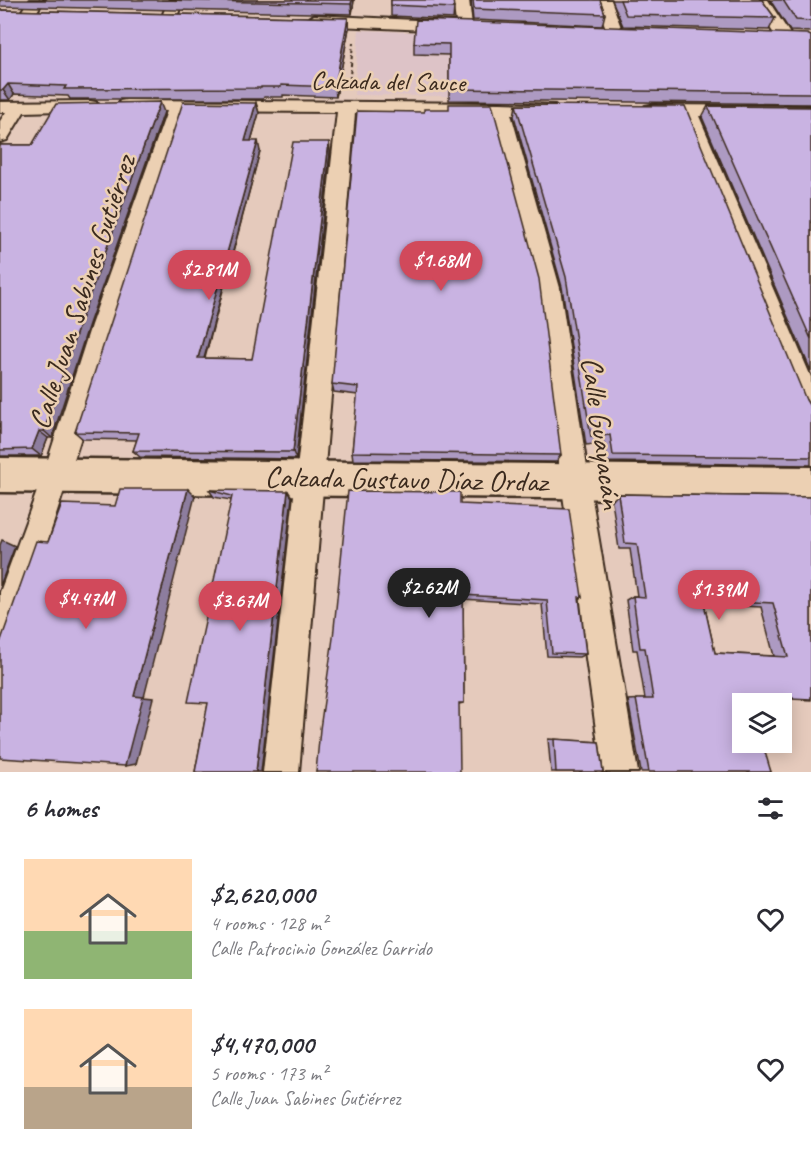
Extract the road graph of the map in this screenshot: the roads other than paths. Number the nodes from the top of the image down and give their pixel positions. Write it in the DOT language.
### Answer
graph roads {
  1 [pos="177,0"];
  2 [pos="461,0"];
  3 [pos="603,0"];
  4 [pos="760,0"];
  5 [pos="33,6"];
  6 [pos="10,13"];
  7 [pos="53,13"];
  8 [pos="191,16"];
  9 [pos="303,16"];
  10 [pos="615,33"];
  11 [pos="762,37"];
  12 [pos="178,105"];
  13 [pos="347,106"];
  14 [pos="9,107"];
  15 [pos="500,108"];
  16 [pos="571,109"];
  17 [pos="630,109"];
  18 [pos="688,110"];
  19 [pos="811,111"];
  20 [pos="0,136"];
  21 [pos="811,408"];
  22 [pos="0,475"];
  23 [pos="57,475"];
  24 [pos="310,478"];
  25 [pos="575,481"];
  26 [pos="811,484"];
  27 [pos="0,636"];
  28 [pos="281,772"];
  29 [pos="620,772"];
  1 -- 8 [label="street"];
  2 -- 9 [label="street"];
  3 -- 10 [label="street"];
  4 -- 11 [label="street"];
  5 -- 6 [label="street"];
  5 -- 7 [label="street"];
  12 -- 13 [label="street, Calzada del Sauce"];
  12 -- 14 [label="street, Calzada del Sauce"];
  12 -- 23 [label="street, Calle Juan Sabines Gutiérrez"];
  13 -- 15 [label="street, Calzada del Sauce"];
  13 -- 24 [label="street"];
  14 -- 20 [label="street"];
  15 -- 16 [label="street, Calzada del Sauce"];
  15 -- 25 [label="street, Calle Guayacán"];
  17 -- 18 [label="street"];
  18 -- 19 [label="street"];
  18 -- 21 [label="street"];
  22 -- 23 [label="street, Calzada Gustavo Díaz Ordaz"];
  23 -- 24 [label="street, Calzada Gustavo Díaz Ordaz"];
  23 -- 27 [label="street, Calle Juan Sabines Gutiérrez"];
  24 -- 25 [label="street, Calzada Gustavo Díaz Ordaz"];
  24 -- 28 [label="street"];
  25 -- 26 [label="street, Calzada Gustavo Díaz Ordaz"];
  25 -- 29 [label="street, Calle Guayacán"];
}
